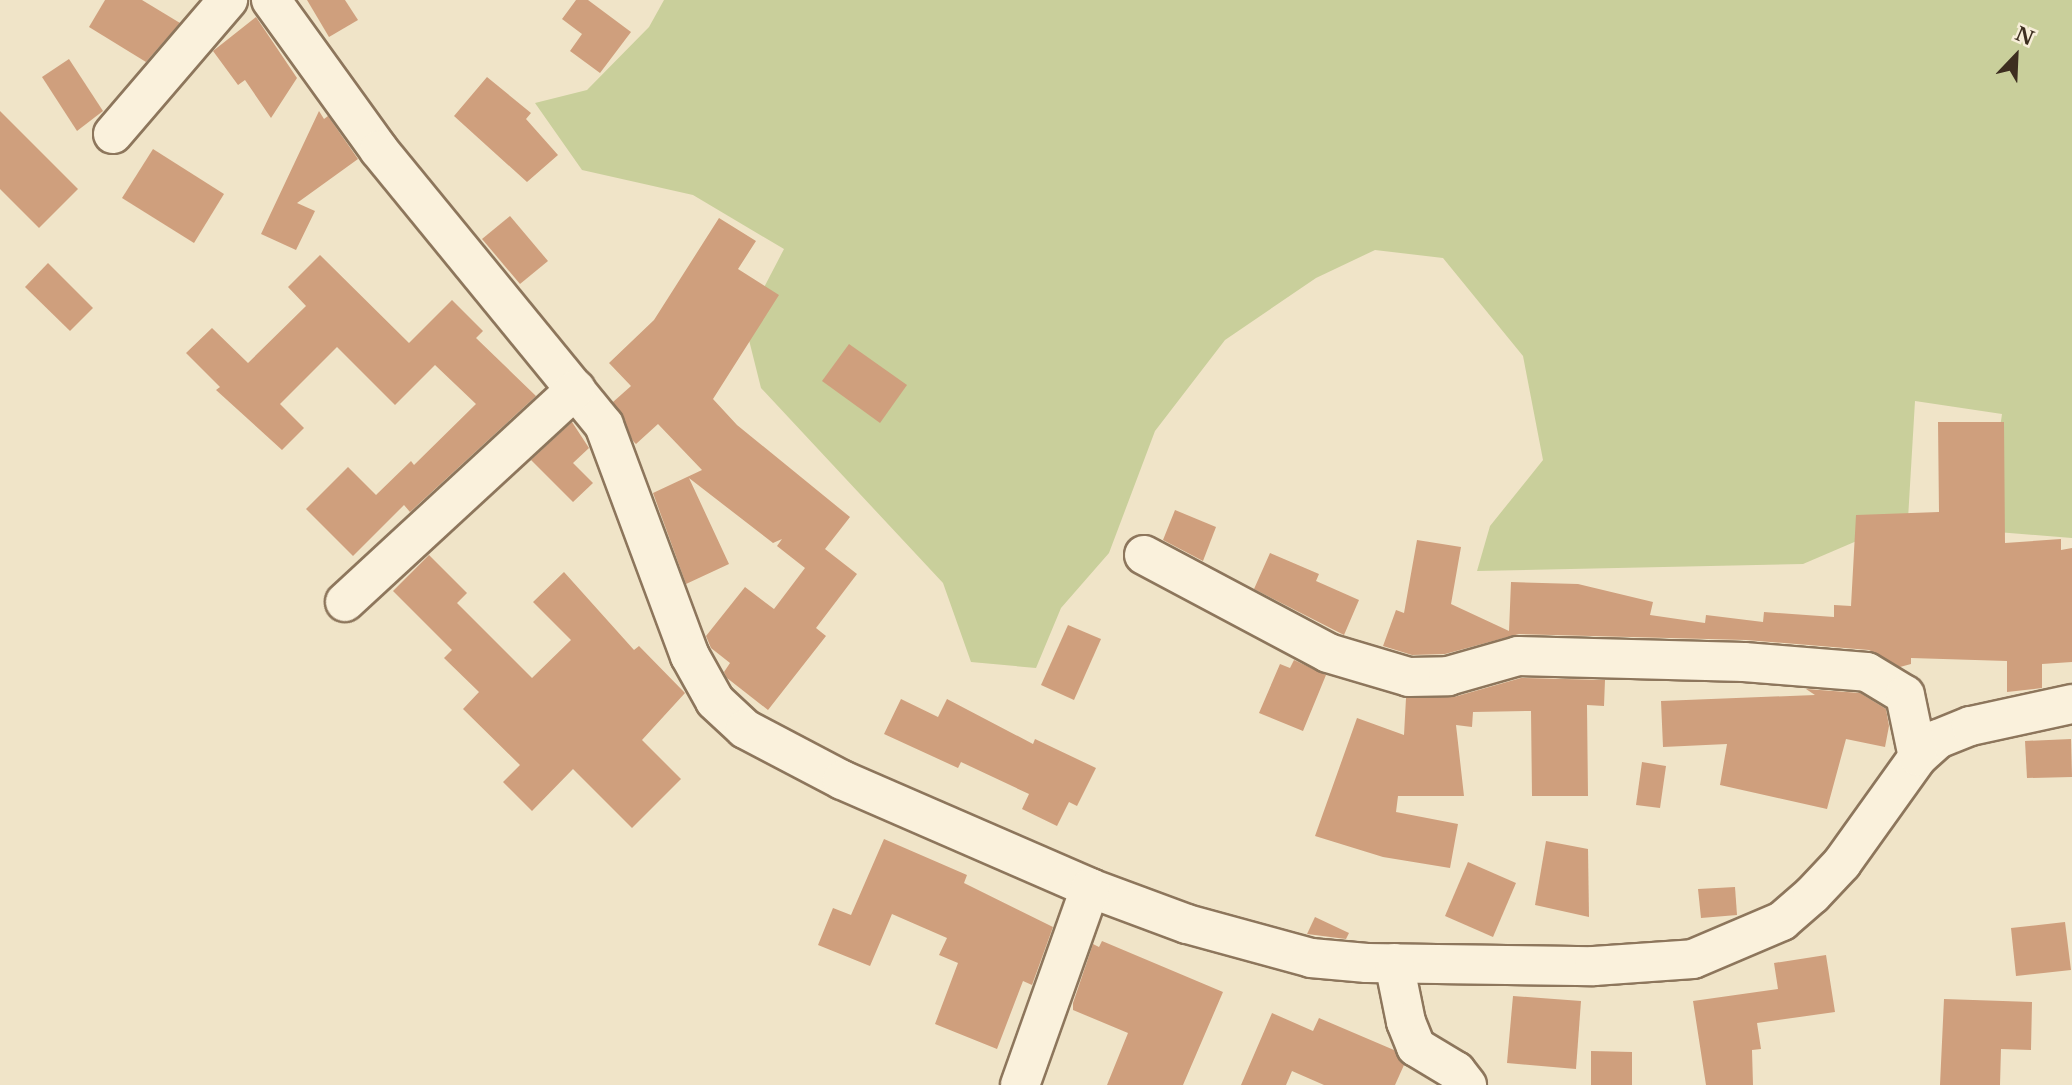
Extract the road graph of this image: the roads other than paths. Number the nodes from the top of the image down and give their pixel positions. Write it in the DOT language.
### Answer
graph roads {
  1 [pos="228,0"];
  2 [pos="271,0"];
  3 [pos="113,134"];
  4 [pos="576,389"];
  5 [pos="1144,555"];
  6 [pos="345,602"];
  7 [pos="2072,704"];
  8 [pos="1918,757"];
  9 [pos="1090,888"];
  10 [pos="1394,963"];
  11 [pos="1020,1085"];
  12 [pos="1467,1085"];
  1 -- 3 [label="street"];
  2 -- 4 [label="street"];
  4 -- 6 [label="street"];
  4 -- 9 [label="street"];
  5 -- 8 [label="street"];
  7 -- 8 [label="street"];
  8 -- 10 [label="street"];
  9 -- 10 [label="street"];
  9 -- 11 [label="street"];
  10 -- 12 [label="street"];
}
